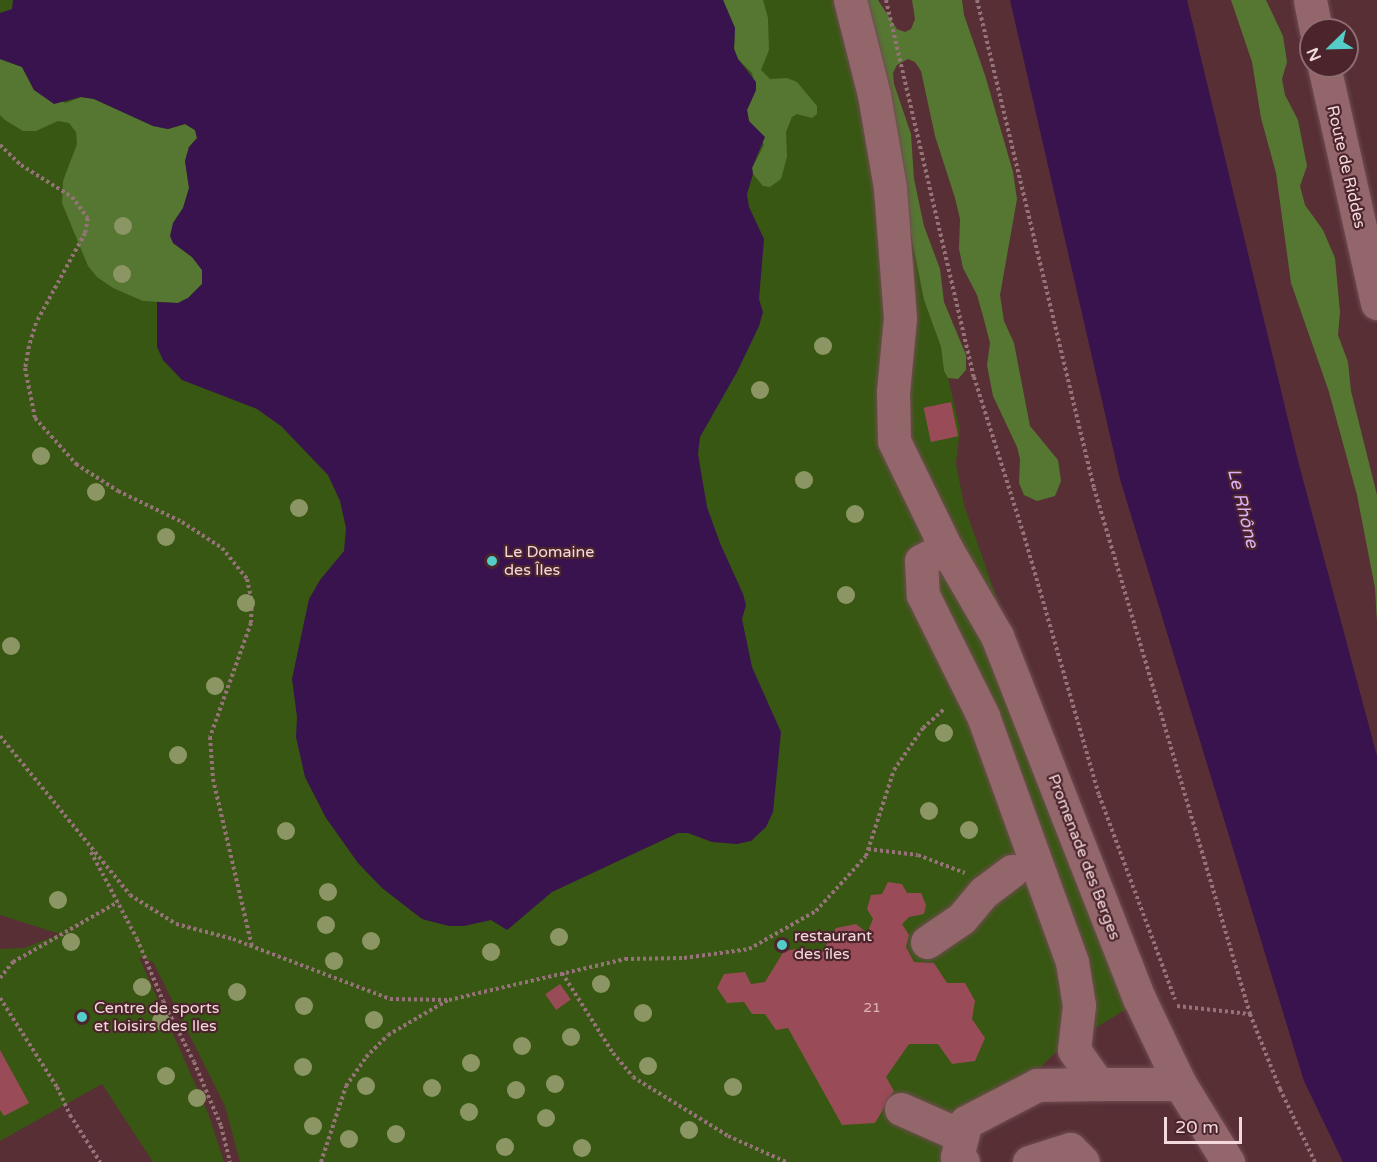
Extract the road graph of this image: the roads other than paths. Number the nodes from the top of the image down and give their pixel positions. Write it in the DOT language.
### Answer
graph roads {
  1 [pos="850,0"];
  2 [pos="1310,0"];
  3 [pos="1314,18"];
  4 [pos="1327,78"];
  5 [pos="1377,303"];
  6 [pos="946,548"];
  7 [pos="1002,879"];
  8 [pos="927,942"];
  9 [pos="1180,1083"];
  10 [pos="1098,1084"];
  11 [pos="902,1109"];
  12 [pos="963,1149"];
  13 [pos="1029,1162"];
  14 [pos="1083,1162"];
  15 [pos="1228,1162"];
  1 -- 6 [label="street, Promenade des Berges"];
  2 -- 3 [label="street"];
  4 -- 5 [label="street, Route de Riddes"];
  6 -- 9 [label="street, Promenade des Berges"];
  6 -- 10 [label="street"];
  7 -- 8 [label="street"];
  9 -- 10 [label="street"];
  9 -- 15 [label="street, Promenade des Berges"];
  10 -- 12 [label="street"];
  11 -- 12 [label="street"];
  13 -- 14 [label="street"];
}
